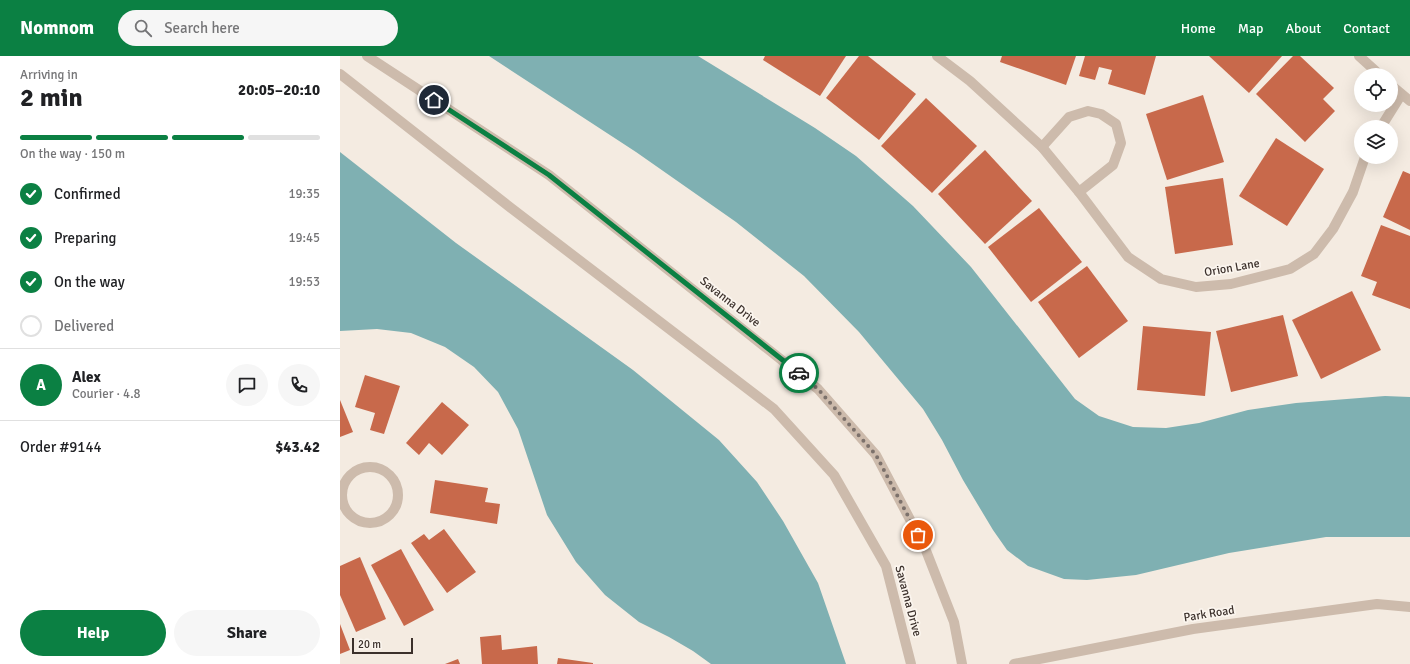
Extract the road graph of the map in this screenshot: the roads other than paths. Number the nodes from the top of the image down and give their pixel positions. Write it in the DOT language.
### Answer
graph roads {
  1 [pos="367,56"];
  2 [pos="937,56"];
  3 [pos="1359,56"];
  4 [pos="1372,68"];
  5 [pos="340,74"];
  6 [pos="1398,91"];
  7 [pos="1401,94"];
  8 [pos="1410,101"];
  9 [pos="1385,120"];
  10 [pos="1042,147"];
  11 [pos="1363,164"];
  12 [pos="1079,192"];
  13 [pos="343,512"];
  14 [pos="1410,607"];
  15 [pos="911,664"];
  16 [pos="962,664"];
  17 [pos="1014,664"];
  1 -- 16 [label="street, Savanna Drive"];
  2 -- 10 [label="street, Orion Lane"];
  3 -- 4 [label="street"];
  5 -- 15 [label="street, Savanna Drive"];
  6 -- 7 [label="street"];
  7 -- 8 [label="street"];
  7 -- 9 [label="street"];
  10 -- 12 [label="street, Orion Lane"];
  10 -- 12 [label="street"];
  11 -- 12 [label="street, Orion Lane"];
  13 -- 13 [label="street"];
  14 -- 17 [label="street, Park Road"];
}
